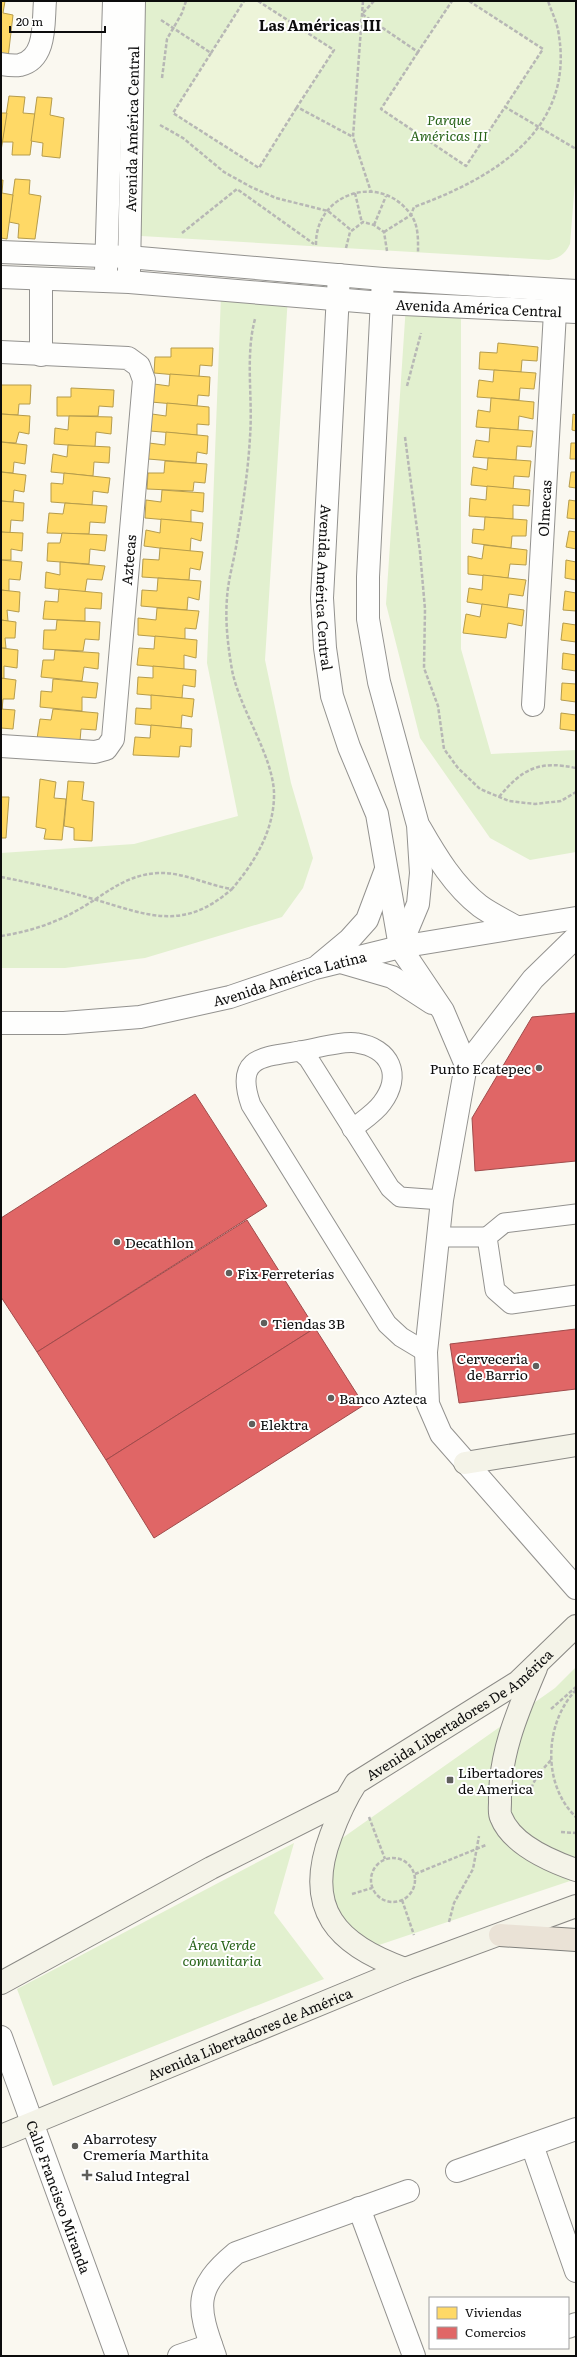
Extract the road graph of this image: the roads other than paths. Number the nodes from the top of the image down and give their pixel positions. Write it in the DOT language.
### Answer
graph roads {
  1 [pos="45,1"];
  2 [pos="114,1"];
  3 [pos="134,1"];
  4 [pos="1,64"];
  5 [pos="1,252"];
  6 [pos="105,257"];
  7 [pos="138,259"];
  8 [pos="342,275"];
  9 [pos="1,277"];
  10 [pos="41,279"];
  11 [pos="385,280"];
  12 [pos="106,281"];
  13 [pos="130,282"];
  14 [pos="419,292"];
  15 [pos="338,297"];
  16 [pos="572,301"];
  17 [pos="382,303"];
  18 [pos="1,352"];
  19 [pos="41,355"];
  20 [pos="533,705"];
  21 [pos="1,746"];
  22 [pos="418,825"];
  23 [pos="386,869"];
  24 [pos="576,918"];
  25 [pos="516,927"];
  26 [pos="576,937"];
  27 [pos="400,947"];
  28 [pos="341,962"];
  29 [pos="315,968"];
  30 [pos="443,1011"];
  31 [pos="1,1023"];
  32 [pos="300,1051"];
  33 [pos="466,1065"];
  34 [pos="352,1129"];
  35 [pos="442,1200"];
  36 [pos="576,1214"];
  37 [pos="438,1237"];
  38 [pos="487,1237"];
  39 [pos="576,1295"];
  40 [pos="426,1352"];
  41 [pos="576,1445"];
  42 [pos="465,1463"];
  43 [pos="576,1588"];
  44 [pos="576,1626"];
  45 [pos="538,1663"];
  46 [pos="344,1801"];
  47 [pos="576,1870"];
  48 [pos="576,1906"];
  49 [pos="500,1935"];
  50 [pos="576,1940"];
  51 [pos="414,1965"];
  52 [pos="1,1983"];
  53 [pos="1,2037"];
  54 [pos="32,2122"];
  55 [pos="576,2129"];
  56 [pos="1,2136"];
  57 [pos="532,2145"];
  58 [pos="457,2171"];
  59 [pos="408,2191"];
  60 [pos="359,2208"];
  61 [pos="576,2271"];
  62 [pos="213,2350"];
  63 [pos="117,2356"];
  64 [pos="179,2356"];
  65 [pos="414,2356"];
  1 -- 4 [label="street"];
  2 -- 6 [label="street, Avenida América Central"];
  3 -- 7 [label="street, Avenida América Central"];
  5 -- 6 [label="street, Avenida América Central"];
  6 -- 7 [label="street, Avenida América Central"];
  6 -- 12 [label="street, Avenida América Central"];
  7 -- 8 [label="street, Avenida América Central"];
  7 -- 13 [label="street, Avenida América Central"];
  8 -- 11 [label="street, Avenida América Central"];
  8 -- 15 [label="street, Avenida América Central"];
  9 -- 10 [label="street, Avenida América Central"];
  10 -- 12 [label="street, Avenida América Central"];
  10 -- 19 [label="street"];
  11 -- 14 [label="street, Avenida América Central"];
  11 -- 17 [label="street, Avenida América Central"];
  12 -- 13 [label="street, Avenida América Central"];
  13 -- 15 [label="street, Avenida América Central"];
  14 -- 16 [label="street, Avenida América Central"];
  14 -- 16 [label="street, Avenida América Central"];
  14 -- 17 [label="street, Avenida América Central"];
  15 -- 17 [label="street, Avenida América Central"];
  15 -- 23 [label="street, Avenida América Central"];
  16 -- 20 [label="street, Olmecas"];
  17 -- 22 [label="street, Avenida América Central"];
  18 -- 19 [label="street, Aztecas"];
  19 -- 21 [label="street, Aztecas"];
  22 -- 25 [label="street, Avenida América Central"];
  22 -- 27 [label="street, Avenida América Central"];
  23 -- 27 [label="street, Avenida América Central"];
  23 -- 29 [label="street, Avenida América Central"];
  24 -- 25 [label="street, Avenida América Latina"];
  25 -- 27 [label="street, Avenida América Latina"];
  26 -- 33 [label="street"];
  27 -- 28 [label="street, Avenida América Latina"];
  27 -- 30 [label="street"];
  28 -- 29 [label="street, Avenida América Latina"];
  28 -- 30 [label="street"];
  29 -- 31 [label="street, Avenida América Latina"];
  30 -- 33 [label="street"];
  32 -- 34 [label="lane"];
  32 -- 34 [label="lane"];
  32 -- 40 [label="lane"];
  33 -- 35 [label="street"];
  34 -- 35 [label="lane"];
  35 -- 37 [label="street"];
  36 -- 38 [label="lane"];
  37 -- 38 [label="lane"];
  37 -- 40 [label="street"];
  38 -- 39 [label="lane"];
  40 -- 42 [label="street"];
  41 -- 42 [label="main road"];
  42 -- 43 [label="street"];
  44 -- 45 [label="main road, Avenida Libertadores De América"];
  45 -- 46 [label="main road, Avenida Libertadores De América"];
  45 -- 47 [label="main road"];
  46 -- 51 [label="main road, Avenida Libertadores De América"];
  46 -- 52 [label="main road"];
  48 -- 49 [label="main road"];
  49 -- 50 [label="highway"];
  49 -- 51 [label="main road, Avenida Libertadores de América"];
  51 -- 54 [label="main road, Avenida Libertadores de América"];
  53 -- 54 [label="street, Calle Francisco Miranda"];
  54 -- 56 [label="main road, Avenida Libertadores de América"];
  54 -- 63 [label="street, Calle Francisco Miranda"];
  55 -- 57 [label="street"];
  57 -- 58 [label="street"];
  57 -- 61 [label="street"];
  59 -- 60 [label="street"];
  60 -- 62 [label="street"];
  60 -- 65 [label="street"];
  62 -- 64 [label="street"];
}
